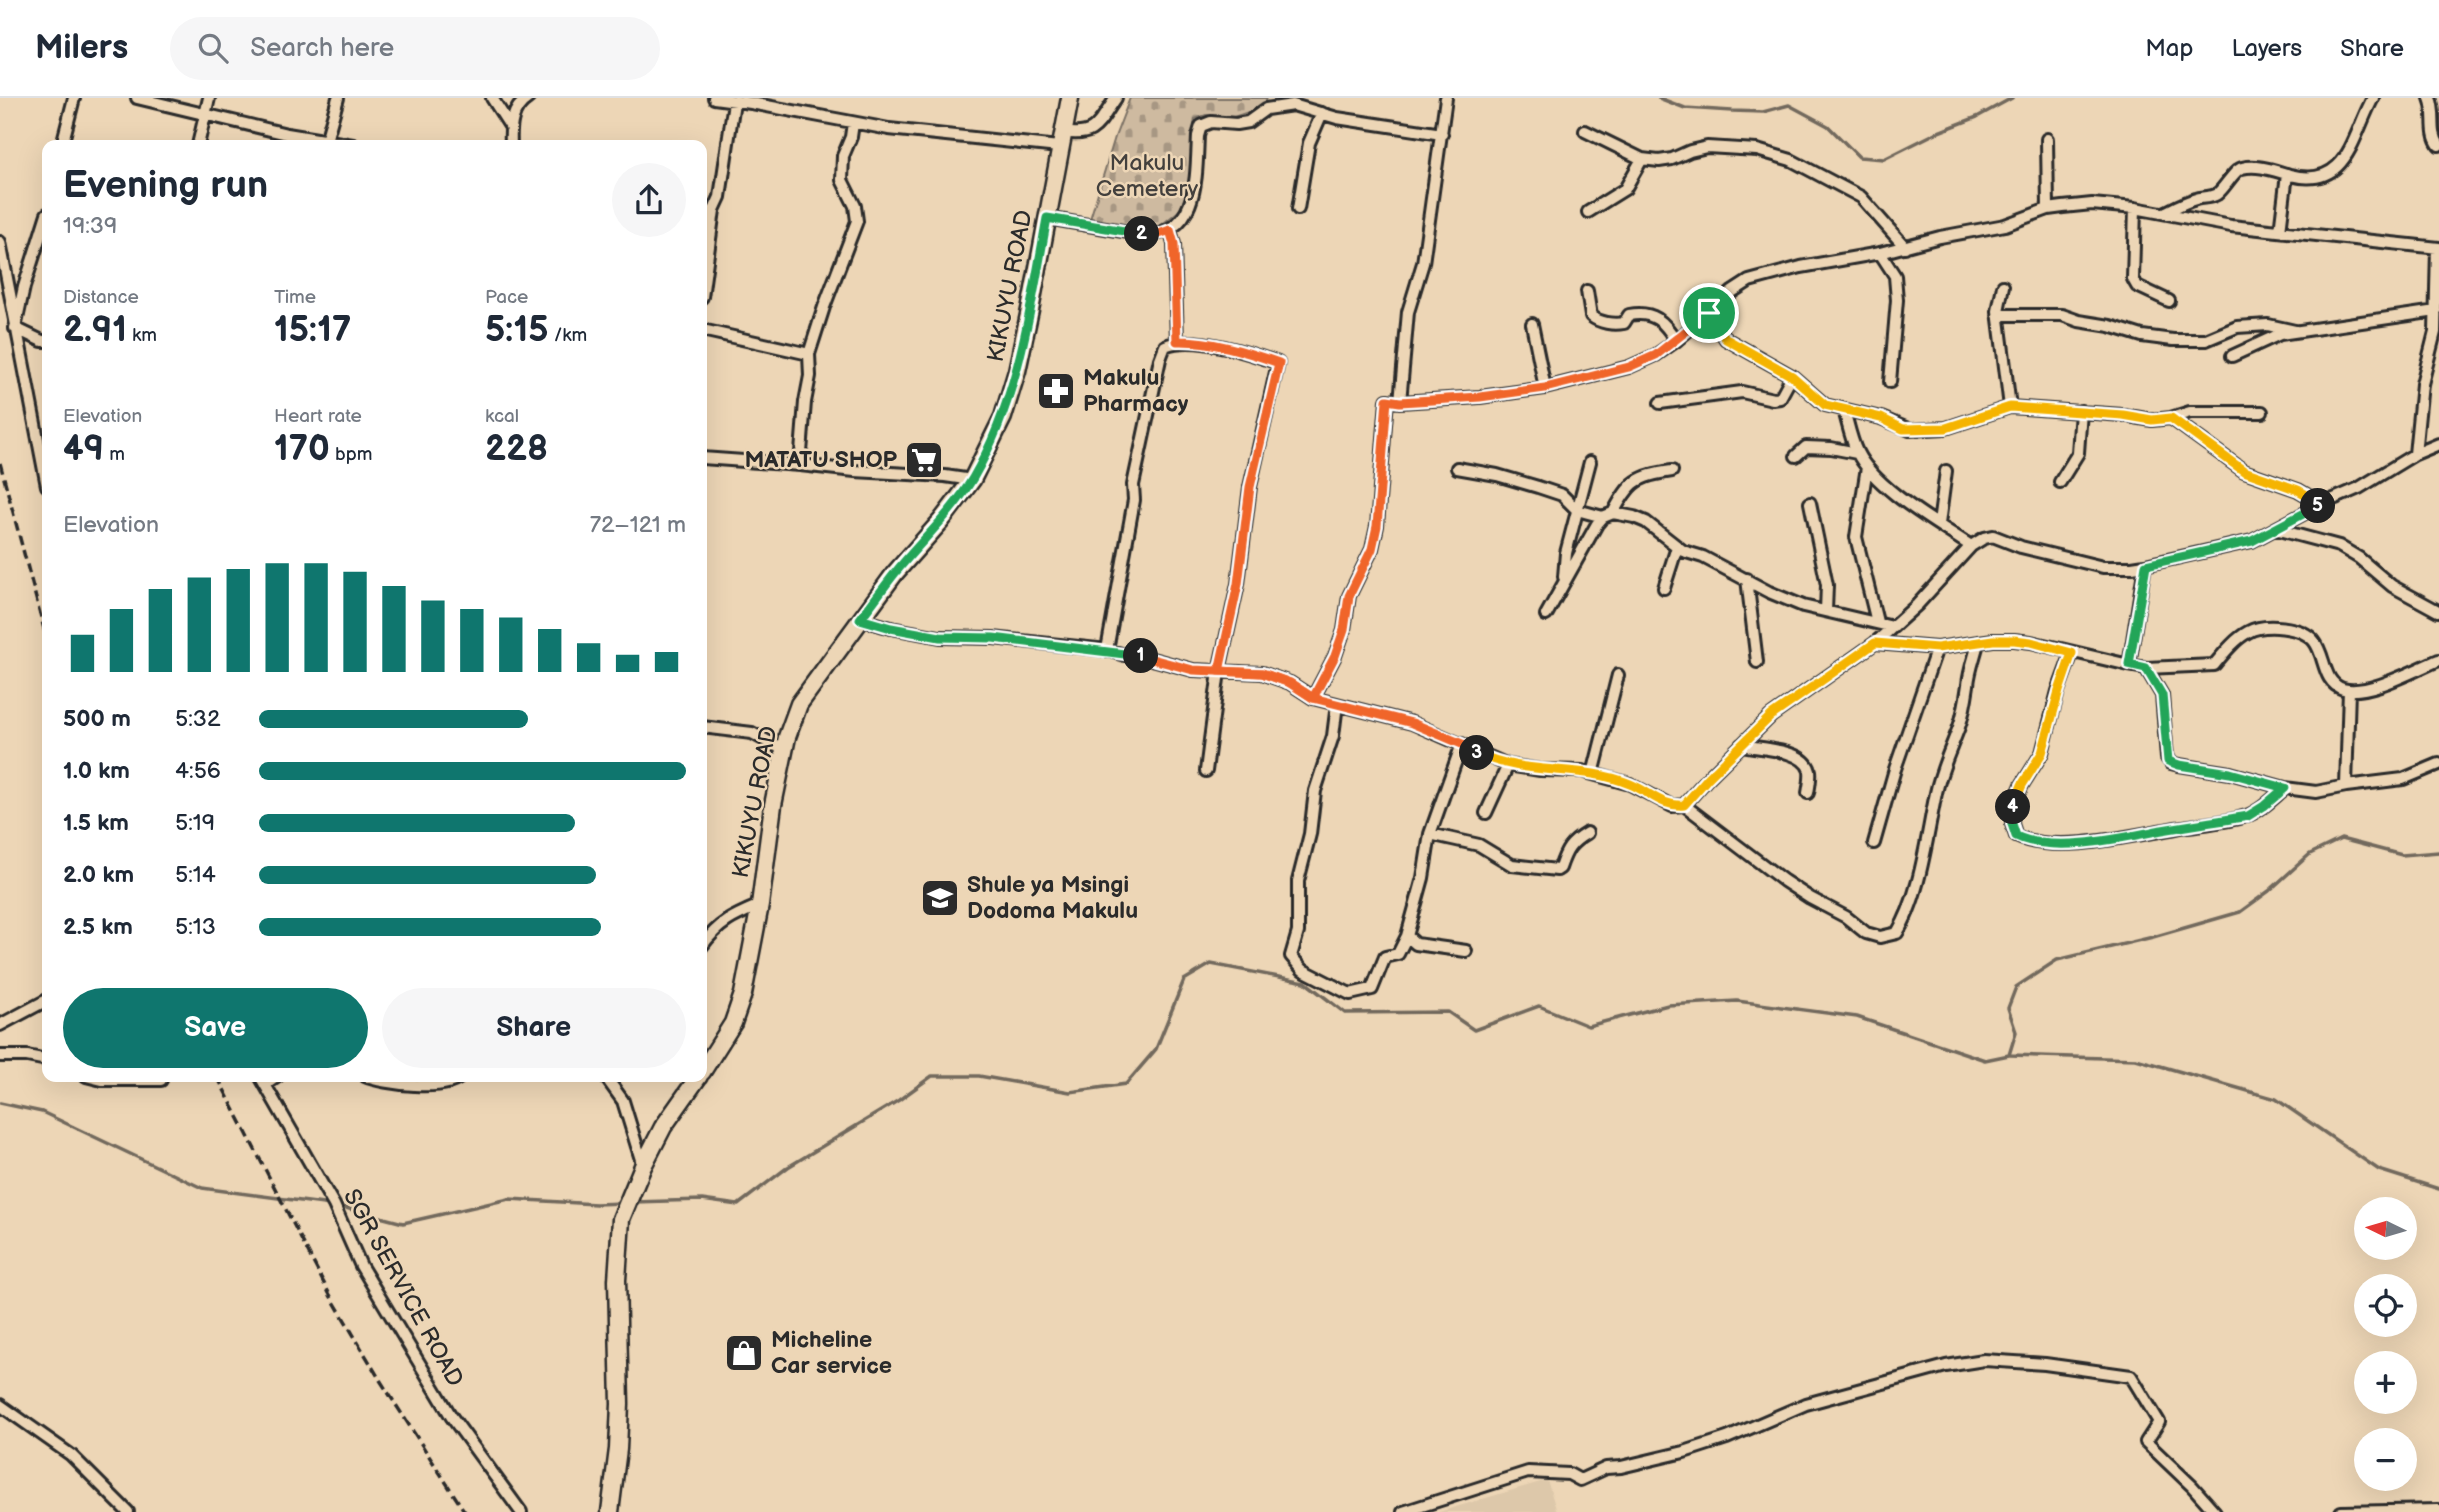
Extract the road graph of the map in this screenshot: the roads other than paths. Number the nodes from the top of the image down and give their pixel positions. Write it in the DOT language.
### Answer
graph roads {
  1 [pos="74,98"];
  2 [pos="137,98"];
  3 [pos="209,98"];
  4 [pos="338,98"];
  5 [pos="492,98"];
  6 [pos="528,98"];
  7 [pos="714,98"];
  8 [pos="1070,98"];
  9 [pos="1116,98"];
  10 [pos="1446,98"];
  11 [pos="2373,98"];
  12 [pos="2430,98"];
  13 [pos="734,102"];
  14 [pos="205,113"];
  15 [pos="1322,113"];
  16 [pos="853,123"];
  17 [pos="510,126"];
  18 [pos="1585,131"];
  19 [pos="286,134"];
  20 [pos="1442,135"];
  21 [pos="1061,139"];
  22 [pos="2047,139"];
  23 [pos="63,140"];
  24 [pos="199,140"];
  25 [pos="289,140"];
  26 [pos="320,140"];
  27 [pos="326,140"];
  28 [pos="510,140"];
  29 [pos="2439,145"];
  30 [pos="1642,159"];
  31 [pos="2287,174"];
  32 [pos="2135,208"];
  33 [pos="1298,209"];
  34 [pos="2048,209"];
  35 [pos="714,210"];
  36 [pos="1588,212"];
  37 [pos="2166,212"];
  38 [pos="707,214"];
  39 [pos="1047,218"];
  40 [pos="42,230"];
  41 [pos="1170,230"];
  42 [pos="2280,231"];
  43 [pos="0,242"];
  44 [pos="1905,247"];
  45 [pos="2438,248"];
  46 [pos="1880,253"];
  47 [pos="707,261"];
  48 [pos="2003,286"];
  49 [pos="1587,291"];
  50 [pos="2169,301"];
  51 [pos="2436,311"];
  52 [pos="1709,313"];
  53 [pos="1998,315"];
  54 [pos="1532,324"];
  55 [pos="15,328"];
  56 [pos="707,331"];
  57 [pos="2295,331"];
  58 [pos="42,341"];
  59 [pos="1177,341"];
  60 [pos="1675,341"];
  61 [pos="809,354"];
  62 [pos="2232,356"];
  63 [pos="1792,376"];
  64 [pos="1890,382"];
  65 [pos="1545,388"];
  66 [pos="1400,402"];
  67 [pos="1660,403"];
  68 [pos="2010,407"];
  69 [pos="1844,410"];
  70 [pos="2081,411"];
  71 [pos="2262,412"];
  72 [pos="2171,418"];
  73 [pos="2439,444"];
  74 [pos="42,446"];
  75 [pos="1857,453"];
  76 [pos="2415,454"];
  77 [pos="1796,456"];
  78 [pos="707,458"];
  79 [pos="1590,462"];
  80 [pos="800,465"];
  81 [pos="1867,467"];
  82 [pos="1457,468"];
  83 [pos="1672,471"];
  84 [pos="1946,471"];
  85 [pos="972,480"];
  86 [pos="2060,482"];
  87 [pos="1810,503"];
  88 [pos="2322,504"];
  89 [pos="1577,510"];
  90 [pos="1608,515"];
  91 [pos="1938,524"];
  92 [pos="2275,529"];
  93 [pos="1971,546"];
  94 [pos="1678,547"];
  95 [pos="2146,565"];
  96 [pos="1747,579"];
  97 [pos="1564,584"];
  98 [pos="1664,588"];
  99 [pos="1826,611"];
  100 [pos="2438,611"];
  101 [pos="1546,615"];
  102 [pos="860,619"];
  103 [pos="1877,622"];
  104 [pos="1893,627"];
  105 [pos="1875,643"];
  106 [pos="1978,643"];
  107 [pos="1937,648"];
  108 [pos="1107,650"];
  109 [pos="2072,653"];
  110 [pos="2439,660"];
  111 [pos="1756,662"];
  112 [pos="2129,664"];
  113 [pos="2146,668"];
  114 [pos="1219,671"];
  115 [pos="1618,675"];
  116 [pos="2349,690"];
  117 [pos="1313,698"];
  118 [pos="1337,704"];
  119 [pos="707,728"];
  120 [pos="1462,744"];
  121 [pos="1741,745"];
  122 [pos="784,750"];
  123 [pos="2439,764"];
  124 [pos="1508,765"];
  125 [pos="1206,771"];
  126 [pos="1593,774"];
  127 [pos="2346,786"];
  128 [pos="2285,788"];
  129 [pos="1808,793"];
  130 [pos="1684,805"];
  131 [pos="1486,813"];
  132 [pos="1587,833"];
  133 [pos="1430,834"];
  134 [pos="1874,843"];
  135 [pos="760,905"];
  136 [pos="1407,936"];
  137 [pos="707,940"];
  138 [pos="1466,951"];
  139 [pos="42,1003"];
  140 [pos="0,1025"];
  141 [pos="0,1056"];
  142 [pos="42,1059"];
  143 [pos="707,1063"];
  144 [pos="263,1082"];
  145 [pos="390,1082"];
  146 [pos="453,1082"];
  147 [pos="609,1082"];
  148 [pos="694,1082"];
  149 [pos="643,1166"];
  150 [pos="0,1405"];
  151 [pos="2439,1510"];
  152 [pos="128,1512"];
  153 [pos="521,1512"];
  154 [pos="610,1512"];
  155 [pos="1403,1512"];
  156 [pos="2215,1512"];
  157 [pos="2341,1512"];
  1 -- 23 [label="street"];
  2 -- 14 [label="street"];
  3 -- 14 [label="street"];
  4 -- 27 [label="street"];
  5 -- 17 [label="street"];
  6 -- 17 [label="street"];
  7 -- 13 [label="street"];
  8 -- 21 [label="main road, KIKUYU ROAD"];
  9 -- 21 [label="street"];
  10 -- 20 [label="street"];
  11 -- 31 [label="street"];
  12 -- 29 [label="street"];
  13 -- 16 [label="street"];
  13 -- 35 [label="street"];
  14 -- 19 [label="street"];
  14 -- 24 [label="street"];
  15 -- 20 [label="street"];
  15 -- 33 [label="street"];
  15 -- 41 [label="street"];
  16 -- 21 [label="street"];
  16 -- 61 [label="street"];
  17 -- 28 [label="street"];
  18 -- 30 [label="street"];
  19 -- 25 [label="street"];
  19 -- 26 [label="street"];
  20 -- 66 [label="street"];
  21 -- 39 [label="main road, KIKUYU ROAD"];
  22 -- 34 [label="street"];
  30 -- 36 [label="street"];
  30 -- 44 [label="street"];
  31 -- 37 [label="street"];
  31 -- 42 [label="street"];
  32 -- 34 [label="street"];
  32 -- 37 [label="street"];
  32 -- 50 [label="street"];
  34 -- 44 [label="street"];
  35 -- 38 [label="street"];
  35 -- 47 [label="street"];
  37 -- 42 [label="street"];
  39 -- 41 [label="street"];
  39 -- 85 [label="main road, KIKUYU ROAD"];
  40 -- 55 [label="street"];
  41 -- 59 [label="street"];
  42 -- 45 [label="street"];
  43 -- 55 [label="street"];
  44 -- 46 [label="street"];
  45 -- 51 [label="street"];
  46 -- 52 [label="street"];
  46 -- 64 [label="street"];
  48 -- 53 [label="street"];
  49 -- 60 [label="street"];
  51 -- 57 [label="street"];
  51 -- 76 [label="street"];
  52 -- 60 [label="street"];
  52 -- 63 [label="street"];
  53 -- 57 [label="street"];
  53 -- 68 [label="street"];
  54 -- 65 [label="street"];
  55 -- 58 [label="street"];
  55 -- 74 [label="street"];
  56 -- 61 [label="street"];
  57 -- 62 [label="street"];
  59 -- 108 [label="street"];
  59 -- 114 [label="street"];
  60 -- 65 [label="street"];
  61 -- 80 [label="street"];
  63 -- 67 [label="street"];
  63 -- 69 [label="street"];
  65 -- 66 [label="street"];
  66 -- 117 [label="street"];
  68 -- 69 [label="street"];
  68 -- 70 [label="street"];
  69 -- 75 [label="street"];
  70 -- 72 [label="street"];
  70 -- 86 [label="street"];
  71 -- 72 [label="street"];
  72 -- 88 [label="street"];
  73 -- 76 [label="street"];
  75 -- 77 [label="street"];
  75 -- 81 [label="street"];
  76 -- 88 [label="street"];
  78 -- 80 [label="street"];
  79 -- 89 [label="street"];
  80 -- 85 [label="street"];
  81 -- 91 [label="street"];
  81 -- 103 [label="street"];
  82 -- 89 [label="street"];
  83 -- 90 [label="street"];
  84 -- 91 [label="street"];
  85 -- 102 [label="main road, KIKUYU ROAD"];
  87 -- 99 [label="street"];
  88 -- 92 [label="street"];
  89 -- 90 [label="street"];
  89 -- 97 [label="street"];
  90 -- 94 [label="street"];
  90 -- 97 [label="street"];
  91 -- 93 [label="street"];
  92 -- 95 [label="street"];
  92 -- 100 [label="street"];
  93 -- 95 [label="street"];
  93 -- 104 [label="street"];
  94 -- 96 [label="street"];
  94 -- 98 [label="street"];
  95 -- 112 [label="street"];
  96 -- 99 [label="street"];
  96 -- 111 [label="street"];
  97 -- 101 [label="street"];
  99 -- 103 [label="street"];
  102 -- 108 [label="street"];
  102 -- 122 [label="main road, KIKUYU ROAD"];
  103 -- 104 [label="street"];
  104 -- 105 [label="street"];
  105 -- 107 [label="street"];
  105 -- 121 [label="street"];
  106 -- 107 [label="street"];
  106 -- 109 [label="street"];
  106 -- 130 [label="street"];
  107 -- 134 [label="street"];
  108 -- 114 [label="street"];
  109 -- 112 [label="street"];
  109 -- 128 [label="street"];
  110 -- 116 [label="street"];
  112 -- 113 [label="street"];
  113 -- 116 [label="street"];
  113 -- 128 [label="street"];
  114 -- 117 [label="street"];
  114 -- 125 [label="street"];
  115 -- 126 [label="street"];
  116 -- 127 [label="street"];
  117 -- 118 [label="street"];
  118 -- 120 [label="street"];
  118 -- 136 [label="street"];
  119 -- 122 [label="street"];
  120 -- 124 [label="street"];
  120 -- 133 [label="street"];
  121 -- 129 [label="street"];
  121 -- 130 [label="street"];
  122 -- 135 [label="main road, KIKUYU ROAD"];
  123 -- 127 [label="street"];
  124 -- 126 [label="street"];
  124 -- 131 [label="street"];
  126 -- 130 [label="street"];
  127 -- 128 [label="street"];
  132 -- 133 [label="street"];
  133 -- 136 [label="street"];
  135 -- 137 [label="street"];
  135 -- 143 [label="main road, KIKUYU ROAD"];
  136 -- 138 [label="street"];
  139 -- 140 [label="street"];
  141 -- 142 [label="street"];
  144 -- 153 [label="street, SGR SERVICE ROAD"];
  145 -- 146 [label="street"];
  147 -- 149 [label="street"];
  148 -- 149 [label="main road, KIKUYU ROAD"];
  149 -- 154 [label="main road, KIKUYU ROAD"];
  150 -- 152 [label="street"];
  151 -- 157 [label="street"];
  155 -- 156 [label="street"];
}
